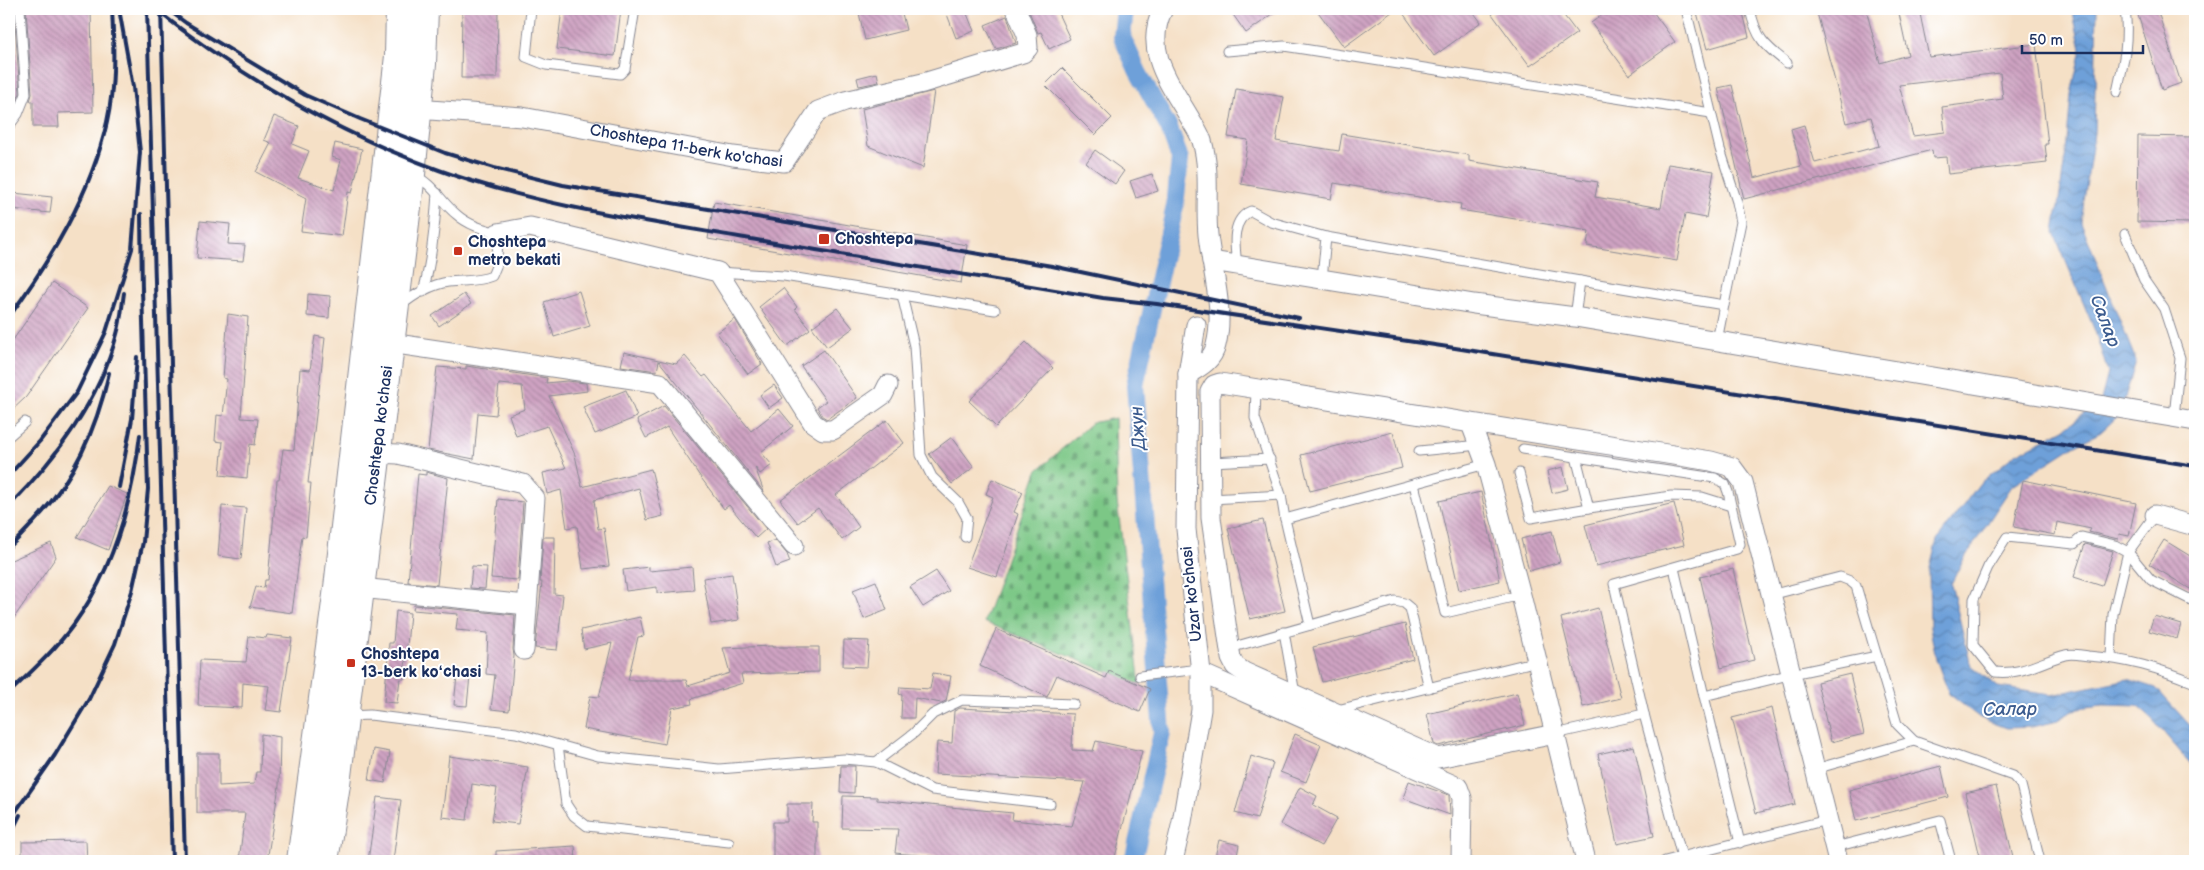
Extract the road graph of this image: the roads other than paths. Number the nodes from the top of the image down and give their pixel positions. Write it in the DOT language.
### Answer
graph roads {
  1 [pos="20,9"];
  2 [pos="400,9"];
  3 [pos="424,9"];
  4 [pos="531,9"];
  5 [pos="635,9"];
  6 [pos="1016,9"];
  7 [pos="1163,9"];
  8 [pos="1686,9"];
  9 [pos="1750,9"];
  10 [pos="2125,9"];
  11 [pos="1227,51"];
  12 [pos="1787,63"];
  13 [pos="2117,92"];
  14 [pos="418,109"];
  15 [pos="1711,112"];
  16 [pos="9,126"];
  17 [pos="411,174"];
  18 [pos="436,193"];
  19 [pos="498,233"];
  20 [pos="2125,234"];
  21 [pos="1326,237"];
  22 [pos="1212,261"];
  23 [pos="1237,265"];
  24 [pos="718,272"];
  25 [pos="1322,279"];
  26 [pos="1580,281"];
  27 [pos="423,292"];
  28 [pos="902,295"];
  29 [pos="1724,305"];
  30 [pos="995,310"];
  31 [pos="393,313"];
  32 [pos="1575,317"];
  33 [pos="1196,325"];
  34 [pos="1717,341"];
  35 [pos="390,343"];
  36 [pos="1191,372"];
  37 [pos="888,385"];
  38 [pos="1214,385"];
  39 [pos="1256,390"];
  40 [pos="2174,416"];
  41 [pos="2195,421"];
  42 [pos="25,422"];
  43 [pos="1471,424"];
  44 [pos="9,436"];
  45 [pos="1479,444"];
  46 [pos="1523,449"];
  47 [pos="1419,451"];
  48 [pos="376,453"];
  49 [pos="1576,457"];
  50 [pos="1270,459"];
  51 [pos="1210,462"];
  52 [pos="1486,464"];
  53 [pos="1519,473"];
  54 [pos="1414,484"];
  55 [pos="1281,495"];
  56 [pos="1211,499"];
  57 [pos="1731,506"];
  58 [pos="1589,508"];
  59 [pos="2155,516"];
  60 [pos="1286,519"];
  61 [pos="2195,526"];
  62 [pos="966,537"];
  63 [pos="794,546"];
  64 [pos="2128,552"];
  65 [pos="1674,568"];
  66 [pos="360,588"];
  67 [pos="1521,595"];
  68 [pos="1771,595"];
  69 [pos="2195,602"];
  70 [pos="527,605"];
  71 [pos="1310,625"];
  72 [pos="1284,632"];
  73 [pos="1230,648"];
  74 [pos="524,650"];
  75 [pos="1877,656"];
  76 [pos="2112,658"];
  77 [pos="1538,661"];
  78 [pos="1196,671"];
  79 [pos="1792,674"];
  80 [pos="1140,676"];
  81 [pos="2195,684"];
  82 [pos="1429,688"];
  83 [pos="1295,695"];
  84 [pos="1704,696"];
  85 [pos="1074,704"];
  86 [pos="1332,711"];
  87 [pos="1644,714"];
  88 [pos="344,717"];
  89 [pos="1555,734"];
  90 [pos="1914,741"];
  91 [pos="558,745"];
  92 [pos="876,762"];
  93 [pos="1815,769"];
  94 [pos="1050,804"];
  95 [pos="1827,820"];
  96 [pos="729,842"];
  97 [pos="1740,843"];
  98 [pos="1836,854"];
  99 [pos="1682,857"];
  100 [pos="300,861"];
  101 [pos="324,861"];
  102 [pos="1173,861"];
  103 [pos="1461,861"];
  104 [pos="1586,861"];
  105 [pos="1665,861"];
  106 [pos="1951,861"];
  107 [pos="2040,861"];
  1 -- 16 [label="lane"];
  2 -- 100 [label="main road, Choshtepa ko'chasi"];
  3 -- 14 [label="main road, Choshtepa ko'chasi"];
  4 -- 5 [label="lane"];
  6 -- 14 [label="street, Choshtepa 11-berk ko'chasi"];
  7 -- 22 [label="street"];
  8 -- 15 [label="lane"];
  9 -- 12 [label="lane"];
  10 -- 13 [label="lane"];
  11 -- 15 [label="lane"];
  14 -- 17 [label="main road, Choshtepa ko'chasi"];
  15 -- 29 [label="lane"];
  17 -- 18 [label="lane"];
  17 -- 31 [label="main road, Choshtepa ko'chasi"];
  18 -- 19 [label="lane"];
  18 -- 27 [label="lane"];
  19 -- 24 [label="street"];
  19 -- 27 [label="lane"];
  20 -- 40 [label="lane"];
  21 -- 23 [label="lane"];
  21 -- 25 [label="lane"];
  21 -- 26 [label="lane"];
  22 -- 23 [label="street"];
  22 -- 36 [label="street"];
  23 -- 25 [label="street"];
  24 -- 28 [label="lane"];
  24 -- 37 [label="street"];
  25 -- 32 [label="street"];
  26 -- 29 [label="lane"];
  26 -- 32 [label="lane"];
  27 -- 31 [label="lane"];
  28 -- 30 [label="lane"];
  28 -- 62 [label="lane"];
  29 -- 34 [label="lane"];
  31 -- 35 [label="main road, Choshtepa ko'chasi"];
  32 -- 34 [label="street"];
  33 -- 36 [label="street, Uzar ko'chasi"];
  34 -- 40 [label="street"];
  35 -- 48 [label="main road, Choshtepa ko'chasi"];
  35 -- 63 [label="street"];
  36 -- 38 [label="street"];
  36 -- 78 [label="street, Uzar ko'chasi"];
  38 -- 39 [label="street"];
  38 -- 51 [label="street"];
  39 -- 43 [label="street"];
  39 -- 50 [label="lane"];
  40 -- 41 [label="street"];
  42 -- 44 [label="lane"];
  43 -- 45 [label="street"];
  43 -- 68 [label="street"];
  45 -- 47 [label="lane"];
  45 -- 52 [label="street"];
  46 -- 49 [label="lane"];
  48 -- 66 [label="main road, Choshtepa ko'chasi"];
  48 -- 70 [label="street"];
  49 -- 57 [label="lane"];
  49 -- 58 [label="lane"];
  50 -- 51 [label="lane"];
  50 -- 55 [label="lane"];
  51 -- 56 [label="street"];
  52 -- 54 [label="lane"];
  52 -- 67 [label="street"];
  53 -- 58 [label="lane"];
  54 -- 60 [label="lane"];
  54 -- 67 [label="lane"];
  55 -- 56 [label="lane"];
  55 -- 60 [label="lane"];
  56 -- 73 [label="street"];
  57 -- 58 [label="lane"];
  57 -- 65 [label="lane"];
  59 -- 61 [label="street"];
  59 -- 64 [label="lane"];
  60 -- 71 [label="lane"];
  64 -- 69 [label="lane"];
  64 -- 76 [label="lane"];
  64 -- 76 [label="lane"];
  65 -- 84 [label="lane"];
  65 -- 87 [label="lane"];
  66 -- 70 [label="street"];
  66 -- 88 [label="main road, Choshtepa ko'chasi"];
  67 -- 77 [label="street"];
  68 -- 75 [label="lane"];
  68 -- 79 [label="street"];
  70 -- 74 [label="street"];
  71 -- 72 [label="lane"];
  71 -- 82 [label="lane"];
  72 -- 73 [label="lane"];
  72 -- 83 [label="lane"];
  73 -- 83 [label="street"];
  75 -- 79 [label="lane"];
  75 -- 90 [label="lane"];
  76 -- 81 [label="lane"];
  77 -- 82 [label="lane"];
  77 -- 89 [label="street"];
  78 -- 80 [label="lane"];
  78 -- 102 [label="street, Uzar ko'chasi"];
  78 -- 103 [label="street"];
  79 -- 84 [label="lane"];
  79 -- 93 [label="street"];
  82 -- 86 [label="lane"];
  83 -- 86 [label="street"];
  84 -- 97 [label="lane"];
  85 -- 92 [label="lane"];
  86 -- 89 [label="street"];
  87 -- 89 [label="lane"];
  87 -- 99 [label="lane"];
  88 -- 91 [label="lane"];
  88 -- 101 [label="main road, Choshtepa ko'chasi"];
  89 -- 104 [label="street"];
  90 -- 93 [label="lane"];
  90 -- 107 [label="lane"];
  91 -- 92 [label="lane"];
  91 -- 96 [label="lane"];
  92 -- 94 [label="lane"];
  93 -- 95 [label="street"];
  95 -- 97 [label="lane"];
  95 -- 98 [label="street"];
  97 -- 99 [label="lane"];
  98 -- 106 [label="lane"];
  99 -- 105 [label="lane"];
}
